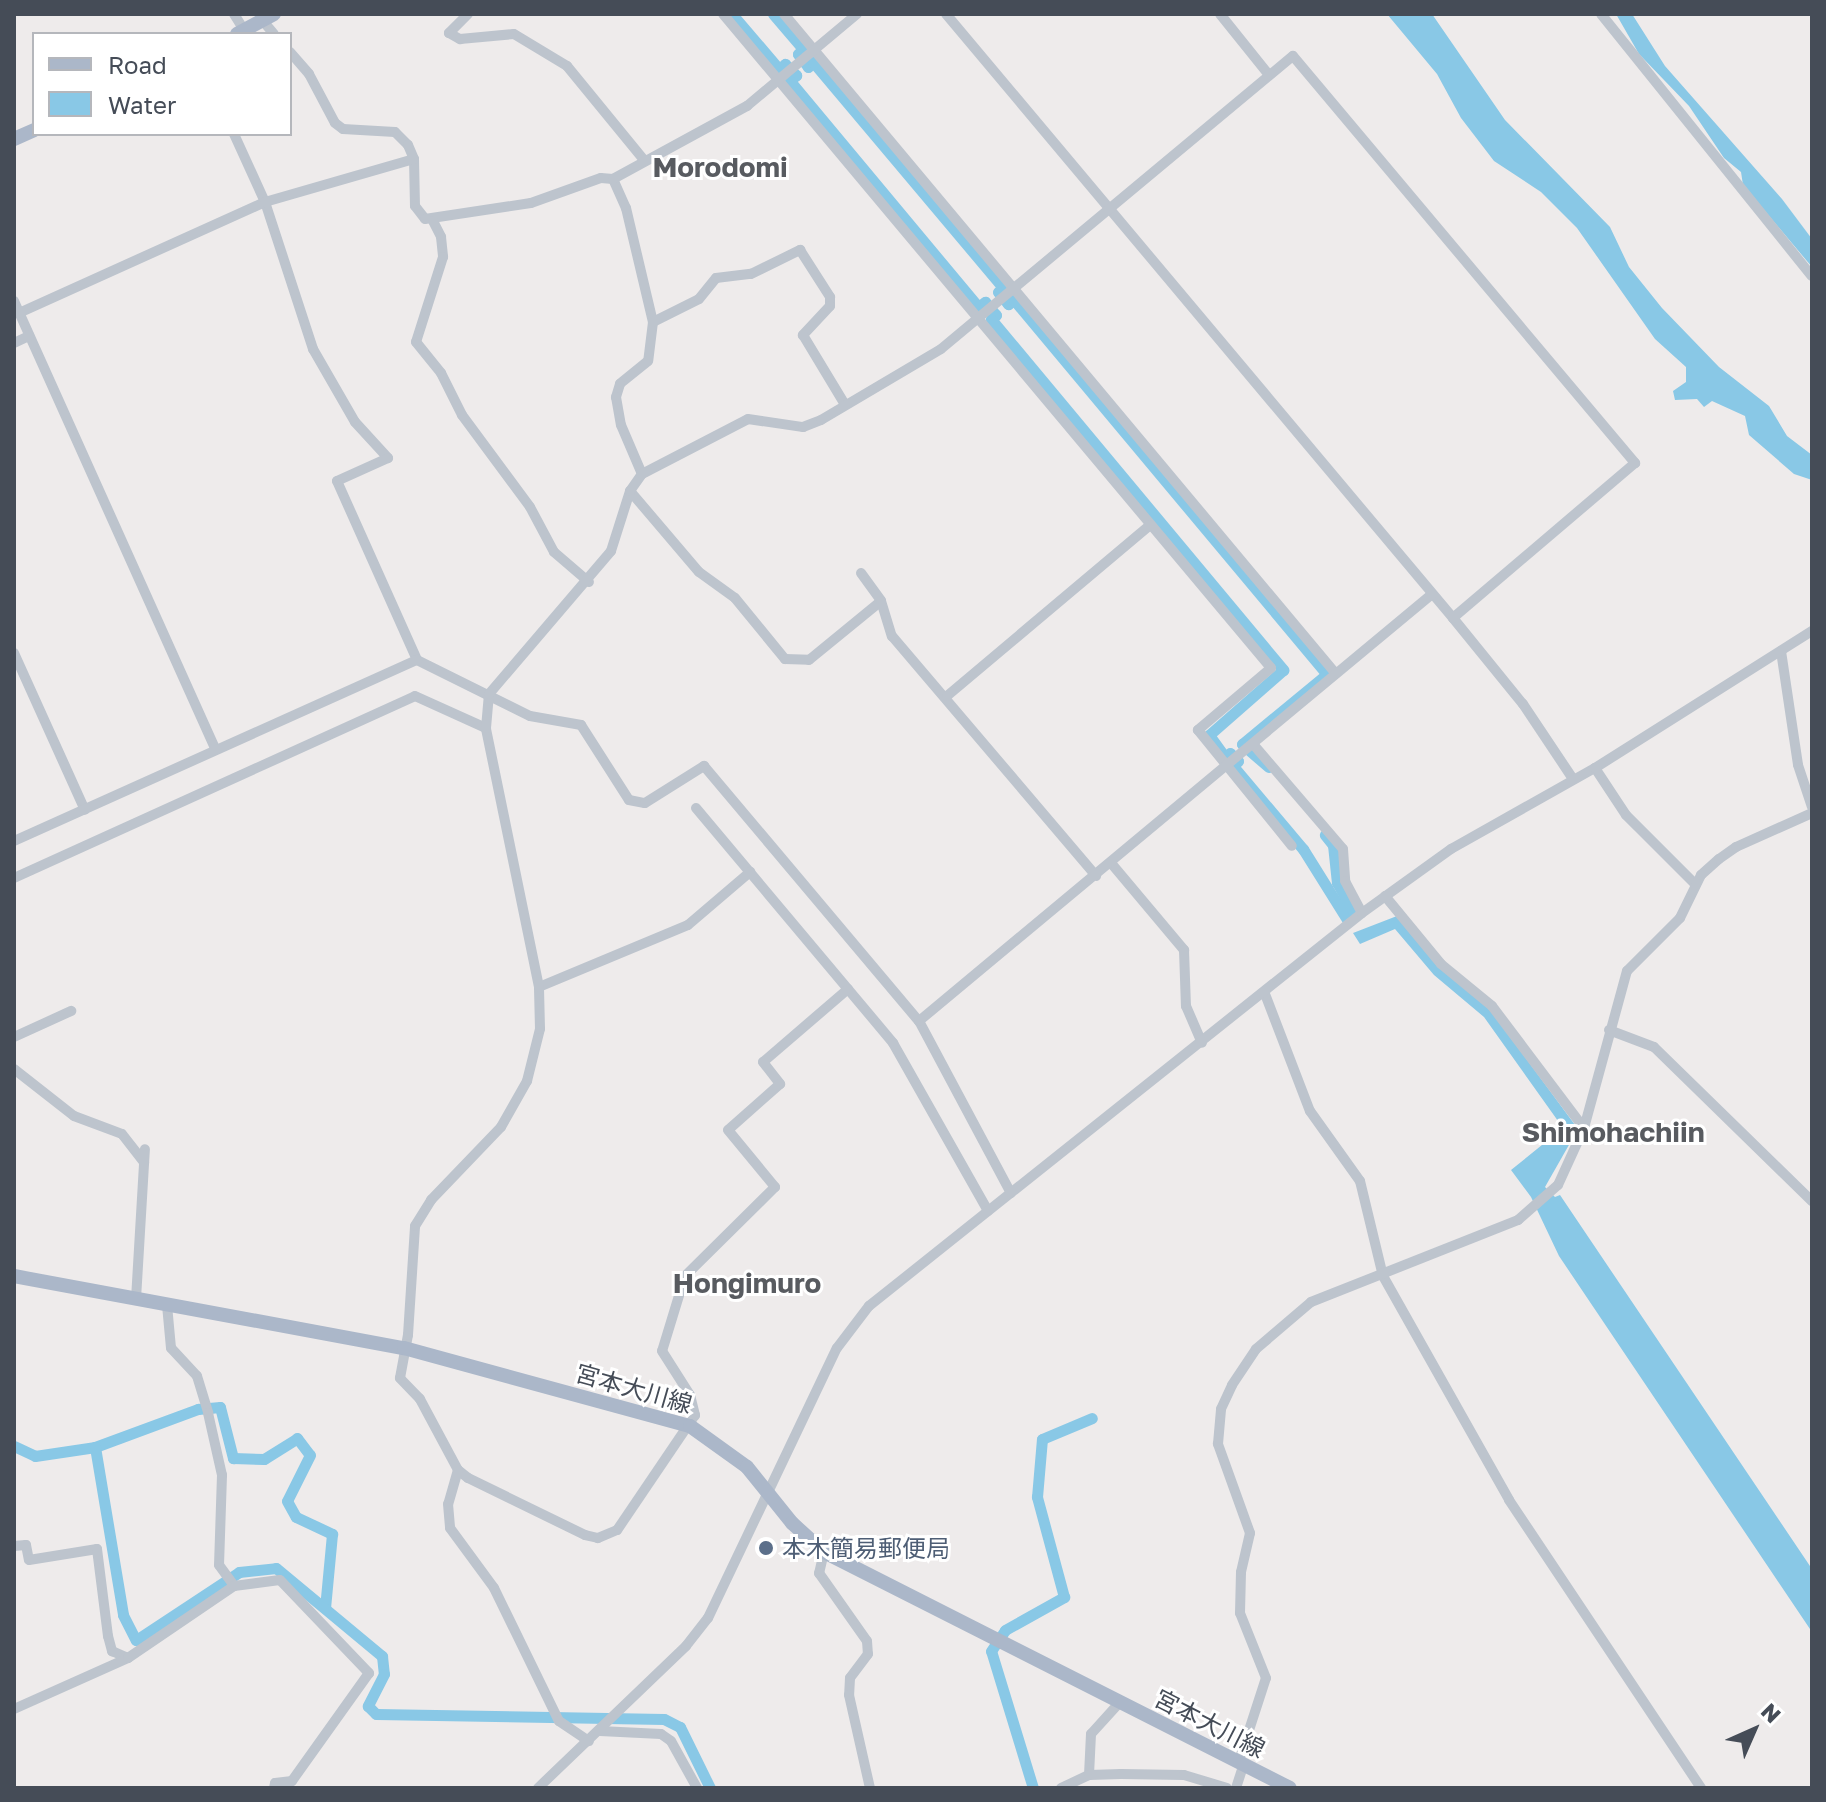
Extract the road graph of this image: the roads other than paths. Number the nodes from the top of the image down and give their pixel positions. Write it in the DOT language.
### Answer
graph roads {
  1 [pos="234,14"];
  2 [pos="468,14"];
  3 [pos="723,14"];
  4 [pos="784,14"];
  5 [pos="857,14"];
  6 [pos="946,14"];
  7 [pos="1220,14"];
  8 [pos="1601,14"];
  9 [pos="269,18"];
  10 [pos="240,32"];
  11 [pos="812,52"];
  12 [pos="292,54"];
  13 [pos="1269,75"];
  14 [pos="781,78"];
  15 [pos="235,136"];
  16 [pos="414,159"];
  17 [pos="644,160"];
  18 [pos="613,179"];
  19 [pos="265,202"];
  20 [pos="1109,210"];
  21 [pos="433,221"];
  22 [pos="1812,276"];
  23 [pos="1009,294"];
  24 [pos="14,301"];
  25 [pos="19,313"];
  26 [pos="977,319"];
  27 [pos="653,322"];
  28 [pos="29,336"];
  29 [pos="14,343"];
  30 [pos="844,403"];
  31 [pos="642,474"];
  32 [pos="630,491"];
  33 [pos="1150,525"];
  34 [pos="861,573"];
  35 [pos="589,582"];
  36 [pos="1432,594"];
  37 [pos="881,601"];
  38 [pos="1453,618"];
  39 [pos="1812,631"];
  40 [pos="1781,651"];
  41 [pos="14,653"];
  42 [pos="417,660"];
  43 [pos="1336,674"];
  44 [pos="489,694"];
  45 [pos="947,696"];
  46 [pos="486,720"];
  47 [pos="1251,746"];
  48 [pos="216,750"];
  49 [pos="1227,762"];
  50 [pos="1595,768"];
  51 [pos="1573,779"];
  52 [pos="1812,807"];
  53 [pos="696,808"];
  54 [pos="85,810"];
  55 [pos="1812,813"];
  56 [pos="14,841"];
  57 [pos="1292,846"];
  58 [pos="1111,863"];
  59 [pos="750,872"];
  60 [pos="1096,876"];
  61 [pos="14,878"];
  62 [pos="1695,884"];
  63 [pos="1385,896"];
  64 [pos="1362,913"];
  65 [pos="539,987"];
  66 [pos="848,989"];
  67 [pos="1265,994"];
  68 [pos="71,1011"];
  69 [pos="919,1021"];
  70 [pos="1609,1030"];
  71 [pos="14,1037"];
  72 [pos="1202,1043"];
  73 [pos="14,1069"];
  74 [pos="1584,1128"];
  75 [pos="145,1149"];
  76 [pos="144,1162"];
  77 [pos="1011,1193"];
  78 [pos="1812,1201"];
  79 [pos="988,1211"];
  80 [pos="14,1276"];
  81 [pos="1383,1276"];
  82 [pos="136,1299"];
  83 [pos="167,1305"];
  84 [pos="404,1348"];
  85 [pos="690,1426"];
  86 [pos="458,1470"];
  87 [pos="771,1494"];
  88 [pos="14,1546"];
  89 [pos="824,1552"];
  90 [pos="230,1581"];
  91 [pos="128,1658"];
  92 [pos="1120,1702"];
  93 [pos="14,1709"];
  94 [pos="603,1728"];
  95 [pos="589,1741"];
  96 [pos="1242,1762"];
  97 [pos="1089,1775"];
  98 [pos="274,1788"];
  99 [pos="538,1788"];
  100 [pos="697,1788"];
  101 [pos="870,1788"];
  102 [pos="1061,1788"];
  103 [pos="1227,1788"];
  104 [pos="1236,1788"];
  105 [pos="1290,1788"];
  106 [pos="1701,1788"];
  1 -- 10 [label="street"];
  2 -- 17 [label="street"];
  3 -- 14 [label="street"];
  4 -- 11 [label="street"];
  5 -- 11 [label="street"];
  6 -- 20 [label="street"];
  7 -- 13 [label="street"];
  8 -- 22 [label="street"];
  9 -- 10 [label="main road"];
  11 -- 14 [label="street"];
  11 -- 23 [label="street"];
  12 -- 16 [label="street"];
  13 -- 20 [label="street"];
  13 -- 38 [label="street"];
  14 -- 17 [label="street"];
  14 -- 26 [label="street"];
  15 -- 19 [label="street"];
  16 -- 19 [label="street"];
  16 -- 21 [label="street"];
  17 -- 18 [label="street"];
  18 -- 21 [label="street"];
  18 -- 27 [label="street"];
  19 -- 25 [label="street"];
  19 -- 42 [label="street"];
  20 -- 23 [label="street"];
  20 -- 36 [label="street"];
  21 -- 35 [label="street"];
  23 -- 26 [label="street"];
  23 -- 43 [label="street"];
  24 -- 25 [label="street"];
  25 -- 28 [label="street"];
  26 -- 30 [label="street"];
  26 -- 33 [label="street"];
  27 -- 30 [label="street"];
  27 -- 31 [label="street"];
  28 -- 29 [label="street"];
  28 -- 48 [label="street"];
  30 -- 31 [label="street"];
  31 -- 32 [label="street"];
  32 -- 35 [label="street"];
  32 -- 37 [label="street"];
  33 -- 45 [label="street"];
  33 -- 49 [label="street"];
  34 -- 37 [label="street"];
  35 -- 44 [label="street"];
  36 -- 38 [label="street"];
  36 -- 43 [label="street"];
  37 -- 45 [label="street"];
  38 -- 51 [label="street"];
  39 -- 40 [label="street"];
  40 -- 50 [label="street"];
  40 -- 52 [label="street"];
  41 -- 54 [label="street"];
  42 -- 44 [label="street"];
  42 -- 48 [label="street"];
  43 -- 47 [label="street"];
  44 -- 46 [label="street"];
  44 -- 69 [label="street"];
  45 -- 60 [label="street"];
  46 -- 61 [label="street"];
  46 -- 65 [label="street"];
  47 -- 49 [label="street"];
  47 -- 64 [label="street"];
  48 -- 54 [label="street"];
  49 -- 57 [label="street"];
  49 -- 58 [label="street"];
  50 -- 51 [label="street"];
  50 -- 62 [label="street"];
  51 -- 63 [label="street"];
  53 -- 59 [label="street"];
  54 -- 56 [label="street"];
  55 -- 62 [label="street"];
  58 -- 60 [label="street"];
  58 -- 72 [label="street"];
  59 -- 65 [label="street"];
  59 -- 66 [label="street"];
  60 -- 69 [label="street"];
  62 -- 70 [label="street"];
  63 -- 64 [label="street"];
  63 -- 74 [label="street"];
  64 -- 67 [label="street"];
  65 -- 84 [label="street"];
  66 -- 79 [label="street"];
  66 -- 85 [label="street"];
  67 -- 72 [label="street"];
  67 -- 81 [label="street"];
  68 -- 71 [label="street"];
  69 -- 77 [label="street"];
  70 -- 74 [label="street"];
  70 -- 78 [label="street"];
  72 -- 77 [label="street"];
  73 -- 76 [label="street"];
  74 -- 81 [label="street"];
  75 -- 76 [label="street"];
  76 -- 82 [label="street"];
  77 -- 79 [label="street"];
  79 -- 87 [label="street"];
  80 -- 82 [label="main road, 宮本大川線"];
  81 -- 96 [label="street"];
  81 -- 106 [label="street"];
  82 -- 83 [label="main road, 宮本大川線"];
  83 -- 84 [label="main road, 宮本大川線"];
  83 -- 90 [label="street"];
  84 -- 85 [label="main road, 宮本大川線"];
  84 -- 86 [label="street"];
  85 -- 86 [label="street"];
  85 -- 87 [label="main road, 宮本大川線"];
  86 -- 95 [label="street"];
  87 -- 89 [label="main road, 宮本大川線"];
  87 -- 94 [label="street"];
  88 -- 91 [label="street"];
  89 -- 92 [label="main road, 宮本大川線"];
  89 -- 101 [label="street"];
  90 -- 91 [label="street"];
  90 -- 98 [label="street"];
  91 -- 93 [label="street"];
  92 -- 96 [label="main road, 宮本大川線"];
  92 -- 97 [label="street"];
  94 -- 95 [label="street"];
  94 -- 100 [label="street"];
  95 -- 99 [label="street"];
  96 -- 104 [label="street"];
  96 -- 105 [label="main road, 宮本大川線"];
  97 -- 102 [label="street"];
  97 -- 103 [label="street"];
}
